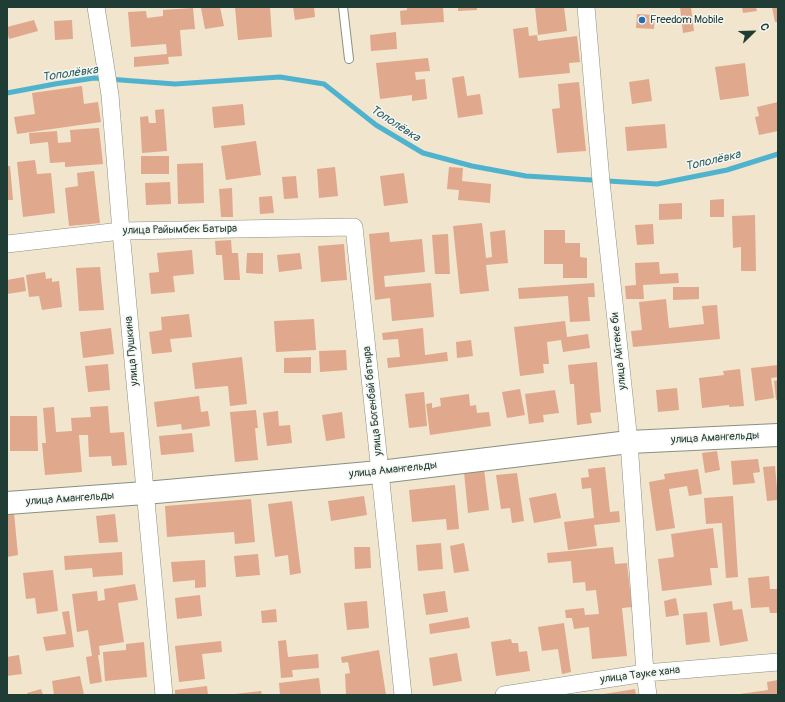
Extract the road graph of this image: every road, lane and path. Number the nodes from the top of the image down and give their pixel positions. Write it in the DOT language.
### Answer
graph roads {
  1 [pos="96,7"];
  2 [pos="342,7"];
  3 [pos="586,7"];
  4 [pos="349,59"];
  5 [pos="354,226"];
  6 [pos="121,231"];
  7 [pos="7,244"];
  8 [pos="778,435"];
  9 [pos="629,442"];
  10 [pos="380,472"];
  11 [pos="145,493"];
  12 [pos="7,503"];
  13 [pos="778,662"];
  14 [pos="645,673"];
  15 [pos="164,695"];
  16 [pos="403,695"];
  17 [pos="504,695"];
  18 [pos="648,695"];
  1 -- 6 [label="street, улица Пушкина"];
  2 -- 4 [label="lane"];
  3 -- 9 [label="street, улица Айтеке би"];
  5 -- 6 [label="street, улица Райымбек Батыра"];
  5 -- 10 [label="street, улица Богенбай батыра"];
  6 -- 7 [label="street, улица Райымбек Батыра"];
  6 -- 11 [label="street, улица Пушкина"];
  8 -- 9 [label="street, улица Амангельды"];
  9 -- 10 [label="street, улица Амангельды"];
  9 -- 14 [label="street, улица Айтеке би"];
  10 -- 11 [label="street, улица Амангельды"];
  10 -- 16 [label="street, улица Богенбай батыра"];
  11 -- 12 [label="street, улица Амангельды"];
  11 -- 15 [label="street, улица Пушкина"];
  13 -- 14 [label="street, улица Тауке хана"];
  14 -- 17 [label="street, улица Тауке хана"];
  14 -- 18 [label="street, улица Айтеке би"];
}
